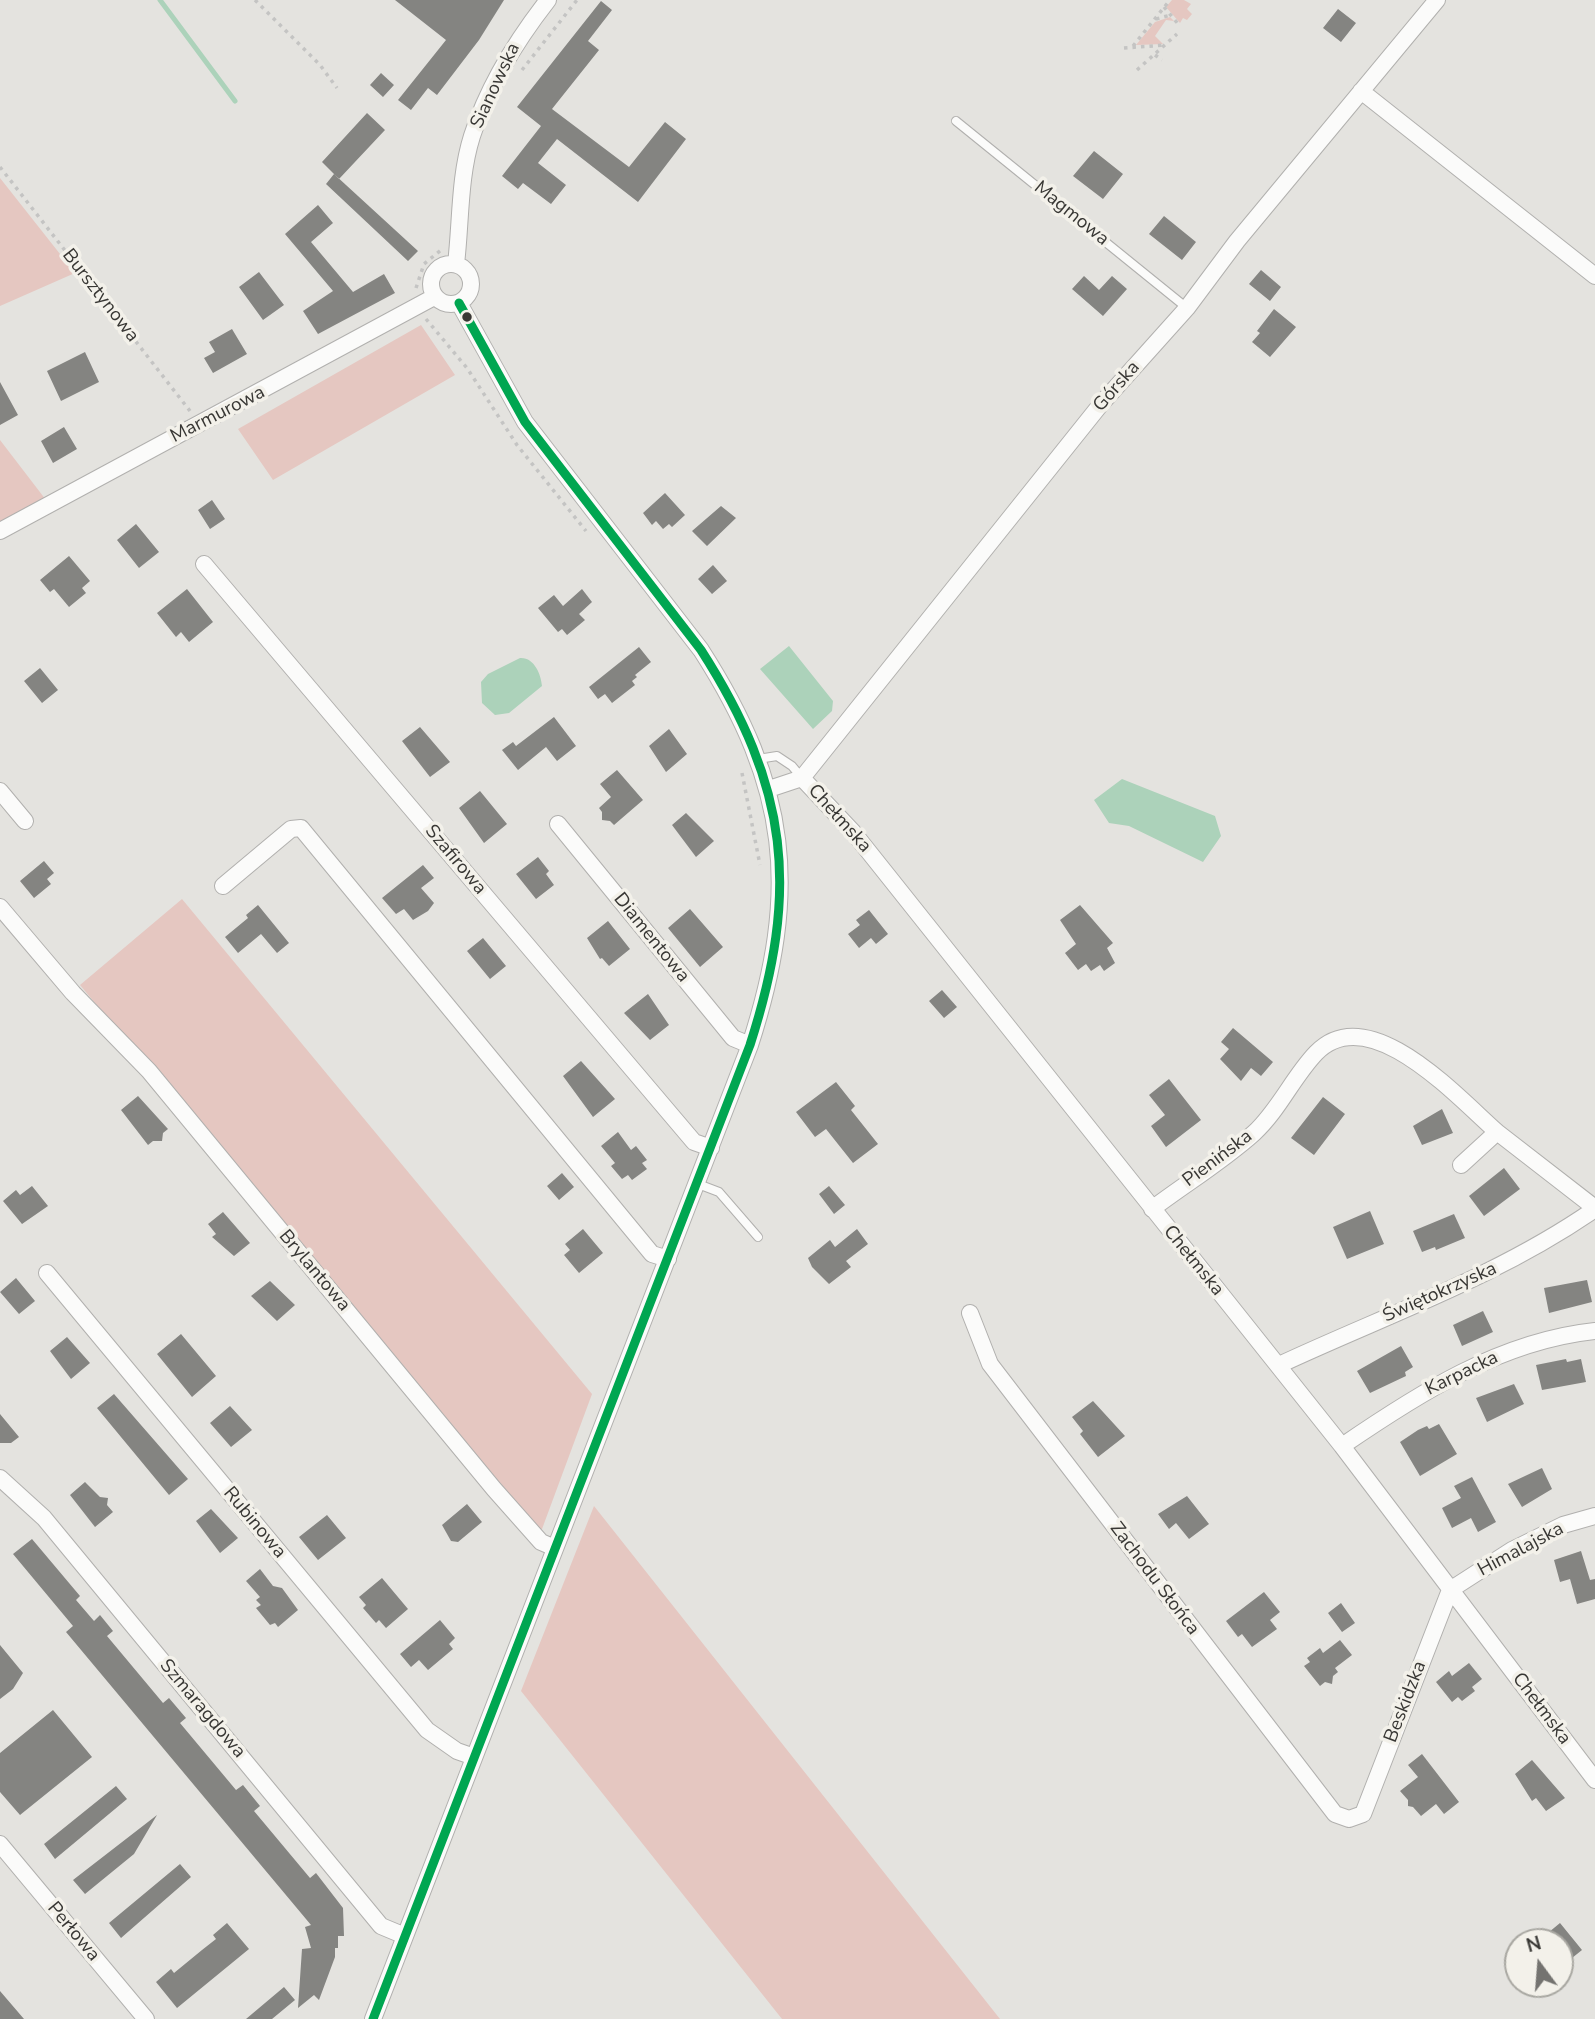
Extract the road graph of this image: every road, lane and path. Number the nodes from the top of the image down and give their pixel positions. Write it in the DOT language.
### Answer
graph roads {
  1 [pos="255,0"];
  2 [pos="548,0"];
  3 [pos="577,0"];
  4 [pos="1170,0"];
  5 [pos="1437,0"];
  6 [pos="1163,6"];
  7 [pos="1171,15"];
  8 [pos="1154,20"];
  9 [pos="1180,25"];
  10 [pos="1177,34"];
  11 [pos="1167,45"];
  12 [pos="1133,46"];
  13 [pos="1124,48"];
  14 [pos="1155,55"];
  15 [pos="1163,60"];
  16 [pos="1137,69"];
  17 [pos="517,76"];
  18 [pos="337,88"];
  19 [pos="1361,91"];
  20 [pos="956,121"];
  21 [pos="0,167"];
  22 [pos="444,248"];
  23 [pos="456,264"];
  24 [pos="1595,276"];
  25 [pos="434,296"];
  26 [pos="459,303"];
  27 [pos="416,307"];
  28 [pos="1187,308"];
  29 [pos="200,424"];
  30 [pos="0,531"];
  31 [pos="593,540"];
  32 [pos="204,564"];
  33 [pos="758,759"];
  34 [pos="740,765"];
  35 [pos="802,778"];
  36 [pos="769,789"];
  37 [pos="0,791"];
  38 [pos="25,821"];
  39 [pos="558,824"];
  40 [pos="761,872"];
  41 [pos="223,886"];
  42 [pos="0,907"];
  43 [pos="750,1045"];
  44 [pos="1497,1132"];
  45 [pos="711,1148"];
  46 [pos="1461,1165"];
  47 [pos="698,1184"];
  48 [pos="1152,1209"];
  49 [pos="1595,1209"];
  50 [pos="758,1237"];
  51 [pos="668,1259"];
  52 [pos="47,1273"];
  53 [pos="970,1313"];
  54 [pos="1595,1331"];
  55 [pos="1279,1366"];
  56 [pos="1342,1446"];
  57 [pos="0,1478"];
  58 [pos="1595,1516"];
  59 [pos="555,1548"];
  60 [pos="1450,1590"];
  61 [pos="474,1757"];
  62 [pos="1595,1780"];
  63 [pos="1363,1814"];
  64 [pos="0,1844"];
  65 [pos="405,1936"];
  66 [pos="146,2019"];
  67 [pos="373,2019"];
  1 -- 18 [label="path"];
  2 -- 23 [label="street, Sianowska"];
  3 -- 17 [label="path"];
  4 -- 6 [label="path"];
  5 -- 19 [label="street, Górska"];
  6 -- 7 [label="path"];
  6 -- 8 [label="path"];
  7 -- 8 [label="path"];
  7 -- 9 [label="path"];
  8 -- 12 [label="path"];
  10 -- 11 [label="path"];
  11 -- 12 [label="path"];
  11 -- 14 [label="path"];
  12 -- 13 [label="path"];
  14 -- 15 [label="path"];
  14 -- 16 [label="path"];
  19 -- 24 [label="street"];
  19 -- 28 [label="street, Górska"];
  20 -- 28 [label="lane, Magmowa"];
  21 -- 29 [label="path, Bursztynowa"];
  22 -- 27 [label="path"];
  23 -- 25 [label="street"];
  23 -- 26 [label="street"];
  25 -- 26 [label="street"];
  25 -- 27 [label="street, Marmurowa"];
  26 -- 33 [label="street"];
  27 -- 29 [label="street, Marmurowa"];
  27 -- 31 [label="path"];
  28 -- 35 [label="street, Górska"];
  29 -- 30 [label="street, Marmurowa"];
  32 -- 45 [label="street, Szafirowa"];
  33 -- 35 [label="lane"];
  33 -- 36 [label="street"];
  34 -- 40 [label="path"];
  35 -- 36 [label="street, Chełmska"];
  35 -- 48 [label="street, Chełmska"];
  36 -- 43 [label="street"];
  37 -- 38 [label="street"];
  39 -- 43 [label="street, Diamentowa"];
  41 -- 51 [label="street"];
  42 -- 59 [label="street, Brylantowa"];
  43 -- 45 [label="street"];
  44 -- 46 [label="street"];
  44 -- 48 [label="street, Pienińska"];
  44 -- 49 [label="street"];
  45 -- 47 [label="street"];
  47 -- 50 [label="lane"];
  47 -- 51 [label="street"];
  48 -- 55 [label="street, Chełmska"];
  49 -- 55 [label="street, Świętokrzyska"];
  51 -- 59 [label="street"];
  52 -- 61 [label="street, Rubinowa"];
  53 -- 63 [label="street, Zachodu Słońca"];
  54 -- 56 [label="street, Karpacka"];
  55 -- 56 [label="street, Chełmska"];
  56 -- 60 [label="street, Chełmska"];
  57 -- 65 [label="street, Szmaragdowa"];
  58 -- 60 [label="street, Himalajska"];
  59 -- 61 [label="street"];
  60 -- 62 [label="street, Chełmska"];
  60 -- 63 [label="street, Beskidzka"];
  61 -- 65 [label="street"];
  64 -- 66 [label="street, Perłowa"];
  65 -- 67 [label="street"];
}
